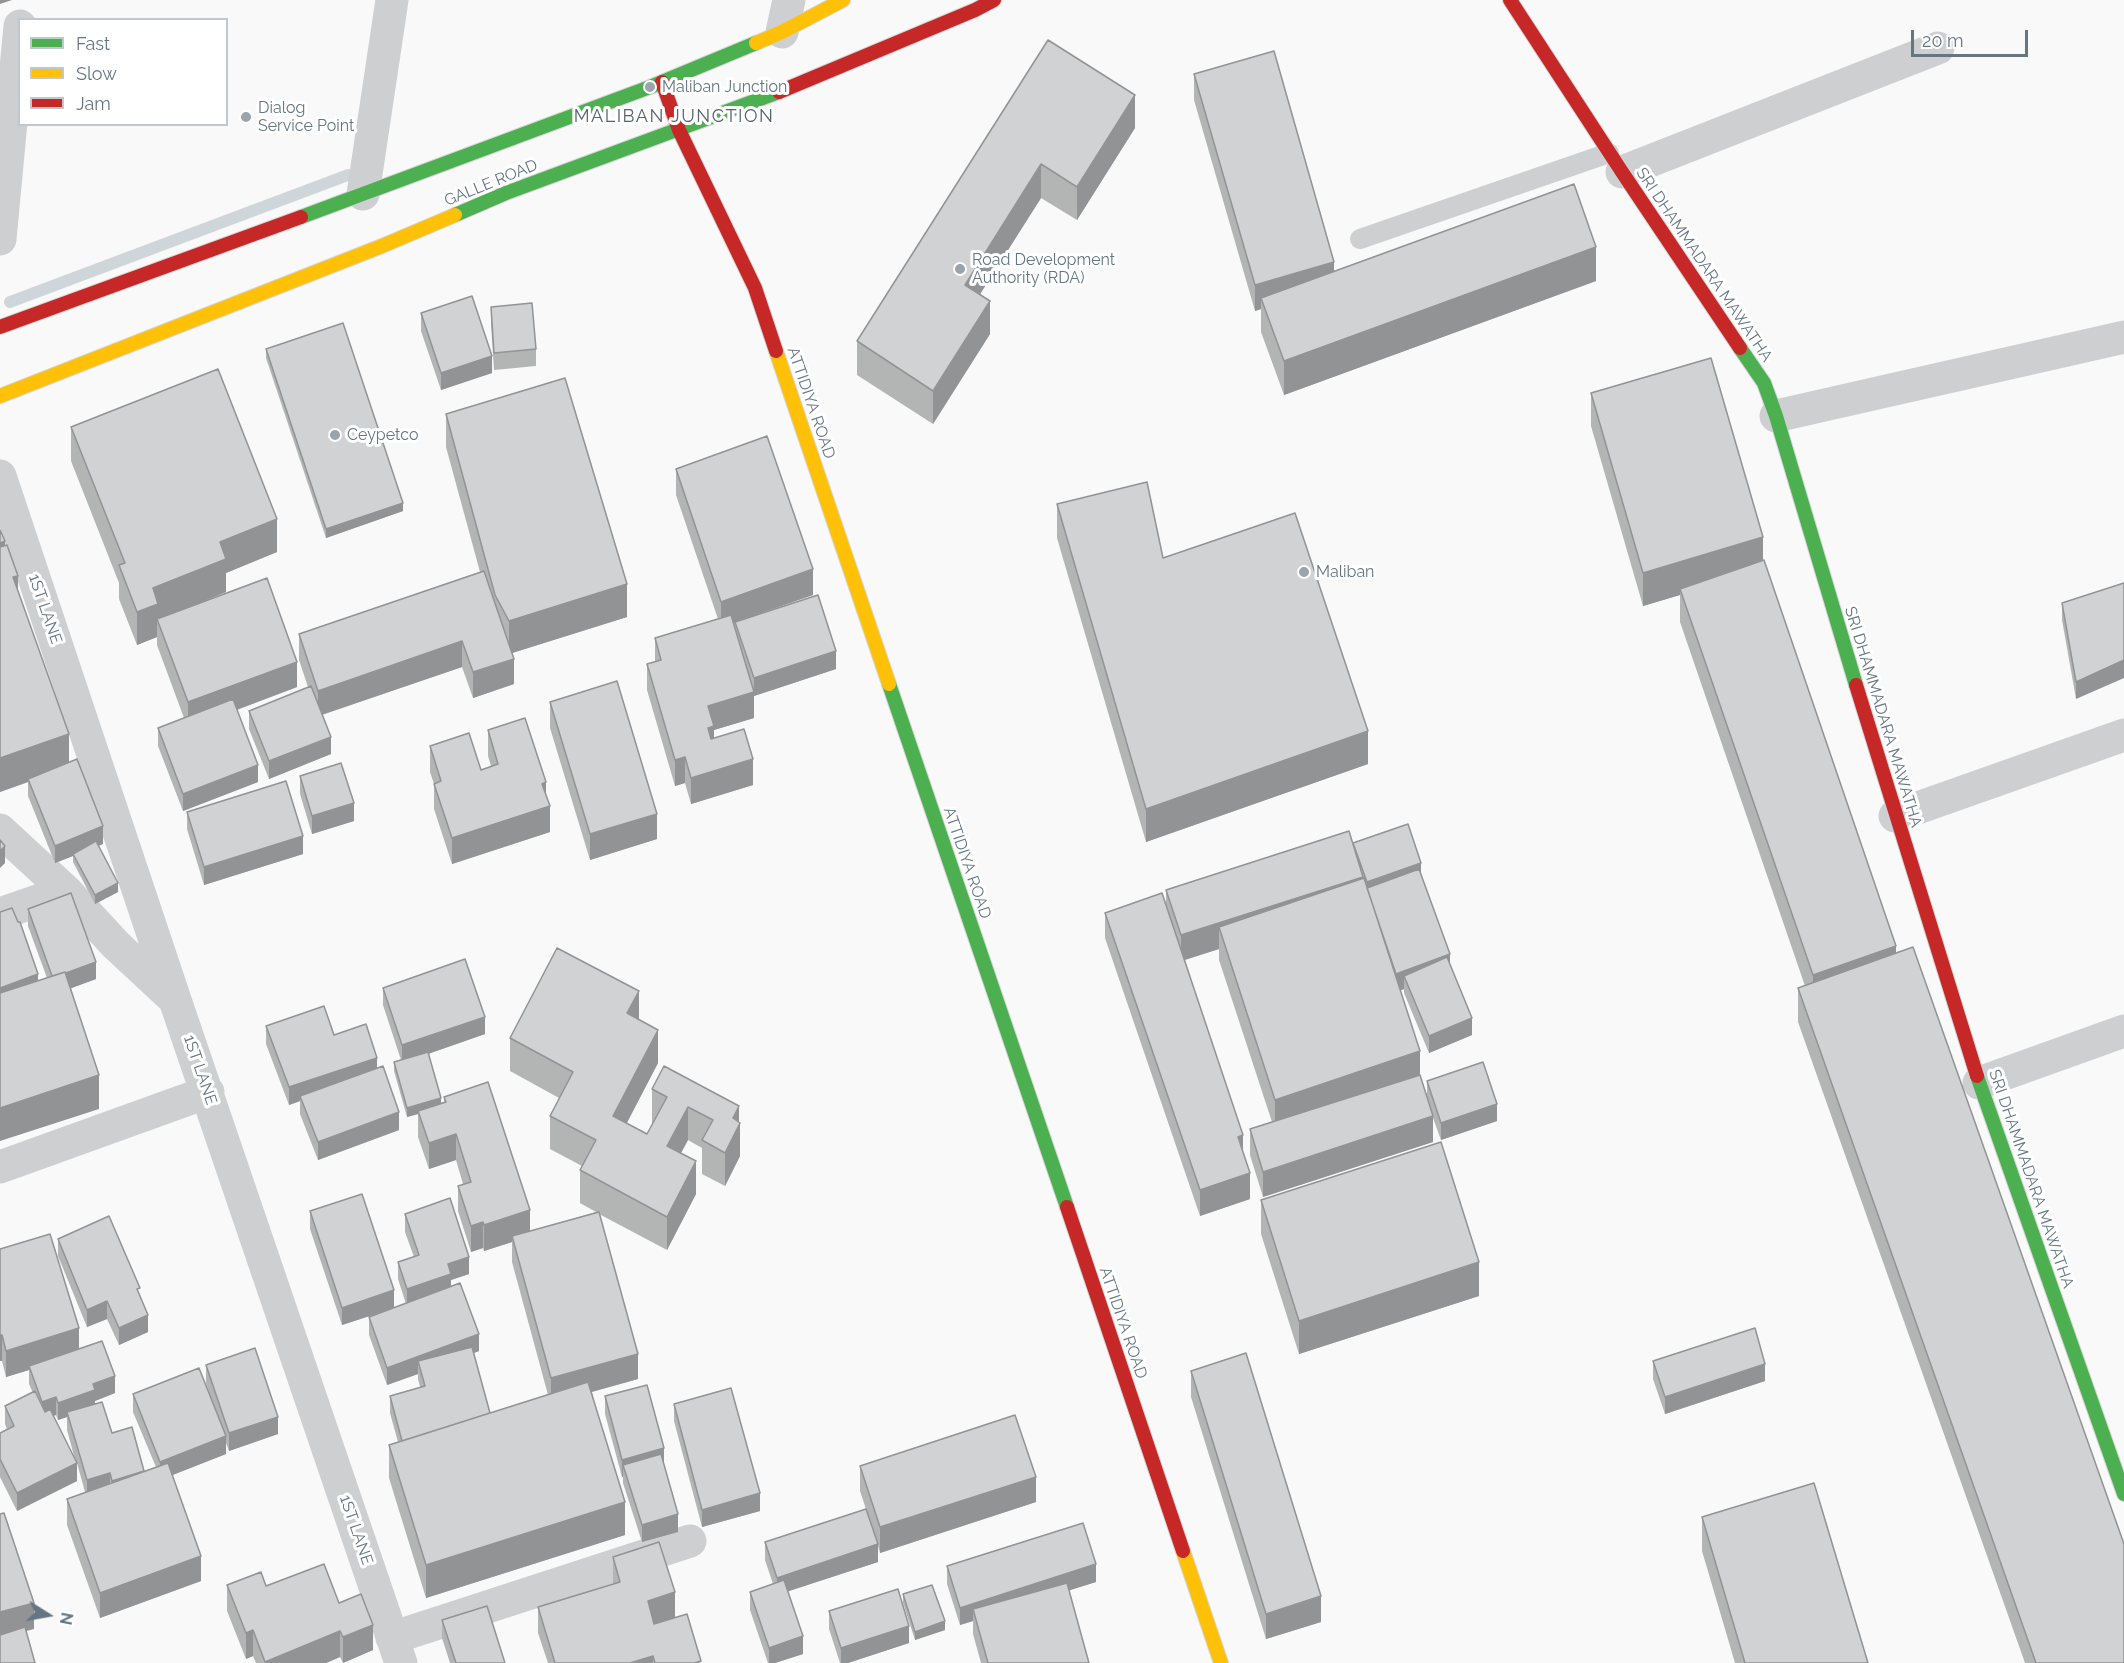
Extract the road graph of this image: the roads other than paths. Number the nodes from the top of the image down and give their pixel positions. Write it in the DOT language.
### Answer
graph roads {
  1 [pos="22,0"];
  2 [pos="392,0"];
  3 [pos="789,0"];
  4 [pos="843,0"];
  5 [pos="994,0"];
  6 [pos="1510,0"];
  7 [pos="20,18"];
  8 [pos="782,32"];
  9 [pos="18,47"];
  10 [pos="1938,48"];
  11 [pos="662,82"];
  12 [pos="679,130"];
  13 [pos="1616,162"];
  14 [pos="363,194"];
  15 [pos="0,239"];
  16 [pos="1360,239"];
  17 [pos="0,327"];
  18 [pos="2124,338"];
  19 [pos="0,396"];
  20 [pos="1776,416"];
  21 [pos="0,476"];
  22 [pos="2124,735"];
  23 [pos="1894,816"];
  24 [pos="0,830"];
  25 [pos="66,891"];
  26 [pos="0,914"];
  27 [pos="175,1000"];
  28 [pos="2124,1030"];
  29 [pos="1979,1083"];
  30 [pos="208,1092"];
  31 [pos="0,1167"];
  32 [pos="2124,1494"];
  33 [pos="690,1541"];
  34 [pos="397,1650"];
  35 [pos="1221,1663"];
  1 -- 7 [label="street"];
  2 -- 14 [label="street"];
  3 -- 8 [label="street"];
  4 -- 8 [label="main road, GALLE ROAD"];
  5 -- 12 [label="main road, GALLE ROAD"];
  6 -- 13 [label="main road, SRI DHAMMADARA MAWATHA"];
  8 -- 11 [label="main road, GALLE ROAD"];
  9 -- 15 [label="street"];
  10 -- 13 [label="street"];
  11 -- 12 [label="main road, ATTIDIYA ROAD"];
  11 -- 14 [label="main road, GALLE ROAD"];
  12 -- 19 [label="main road, GALLE ROAD"];
  12 -- 35 [label="main road, ATTIDIYA ROAD"];
  13 -- 16 [label="lane"];
  13 -- 20 [label="main road, SRI DHAMMADARA MAWATHA"];
  14 -- 17 [label="main road, GALLE ROAD"];
  18 -- 20 [label="street"];
  20 -- 23 [label="main road, SRI DHAMMADARA MAWATHA"];
  21 -- 27 [label="street, 1ST LANE"];
  22 -- 23 [label="street"];
  23 -- 29 [label="main road, SRI DHAMMADARA MAWATHA"];
  24 -- 25 [label="street"];
  25 -- 26 [label="street"];
  25 -- 27 [label="street"];
  27 -- 30 [label="street, 1ST LANE"];
  28 -- 29 [label="street"];
  29 -- 32 [label="main road, SRI DHAMMADARA MAWATHA"];
  30 -- 31 [label="street"];
  30 -- 34 [label="street, 1ST LANE"];
  33 -- 34 [label="street"];
}
